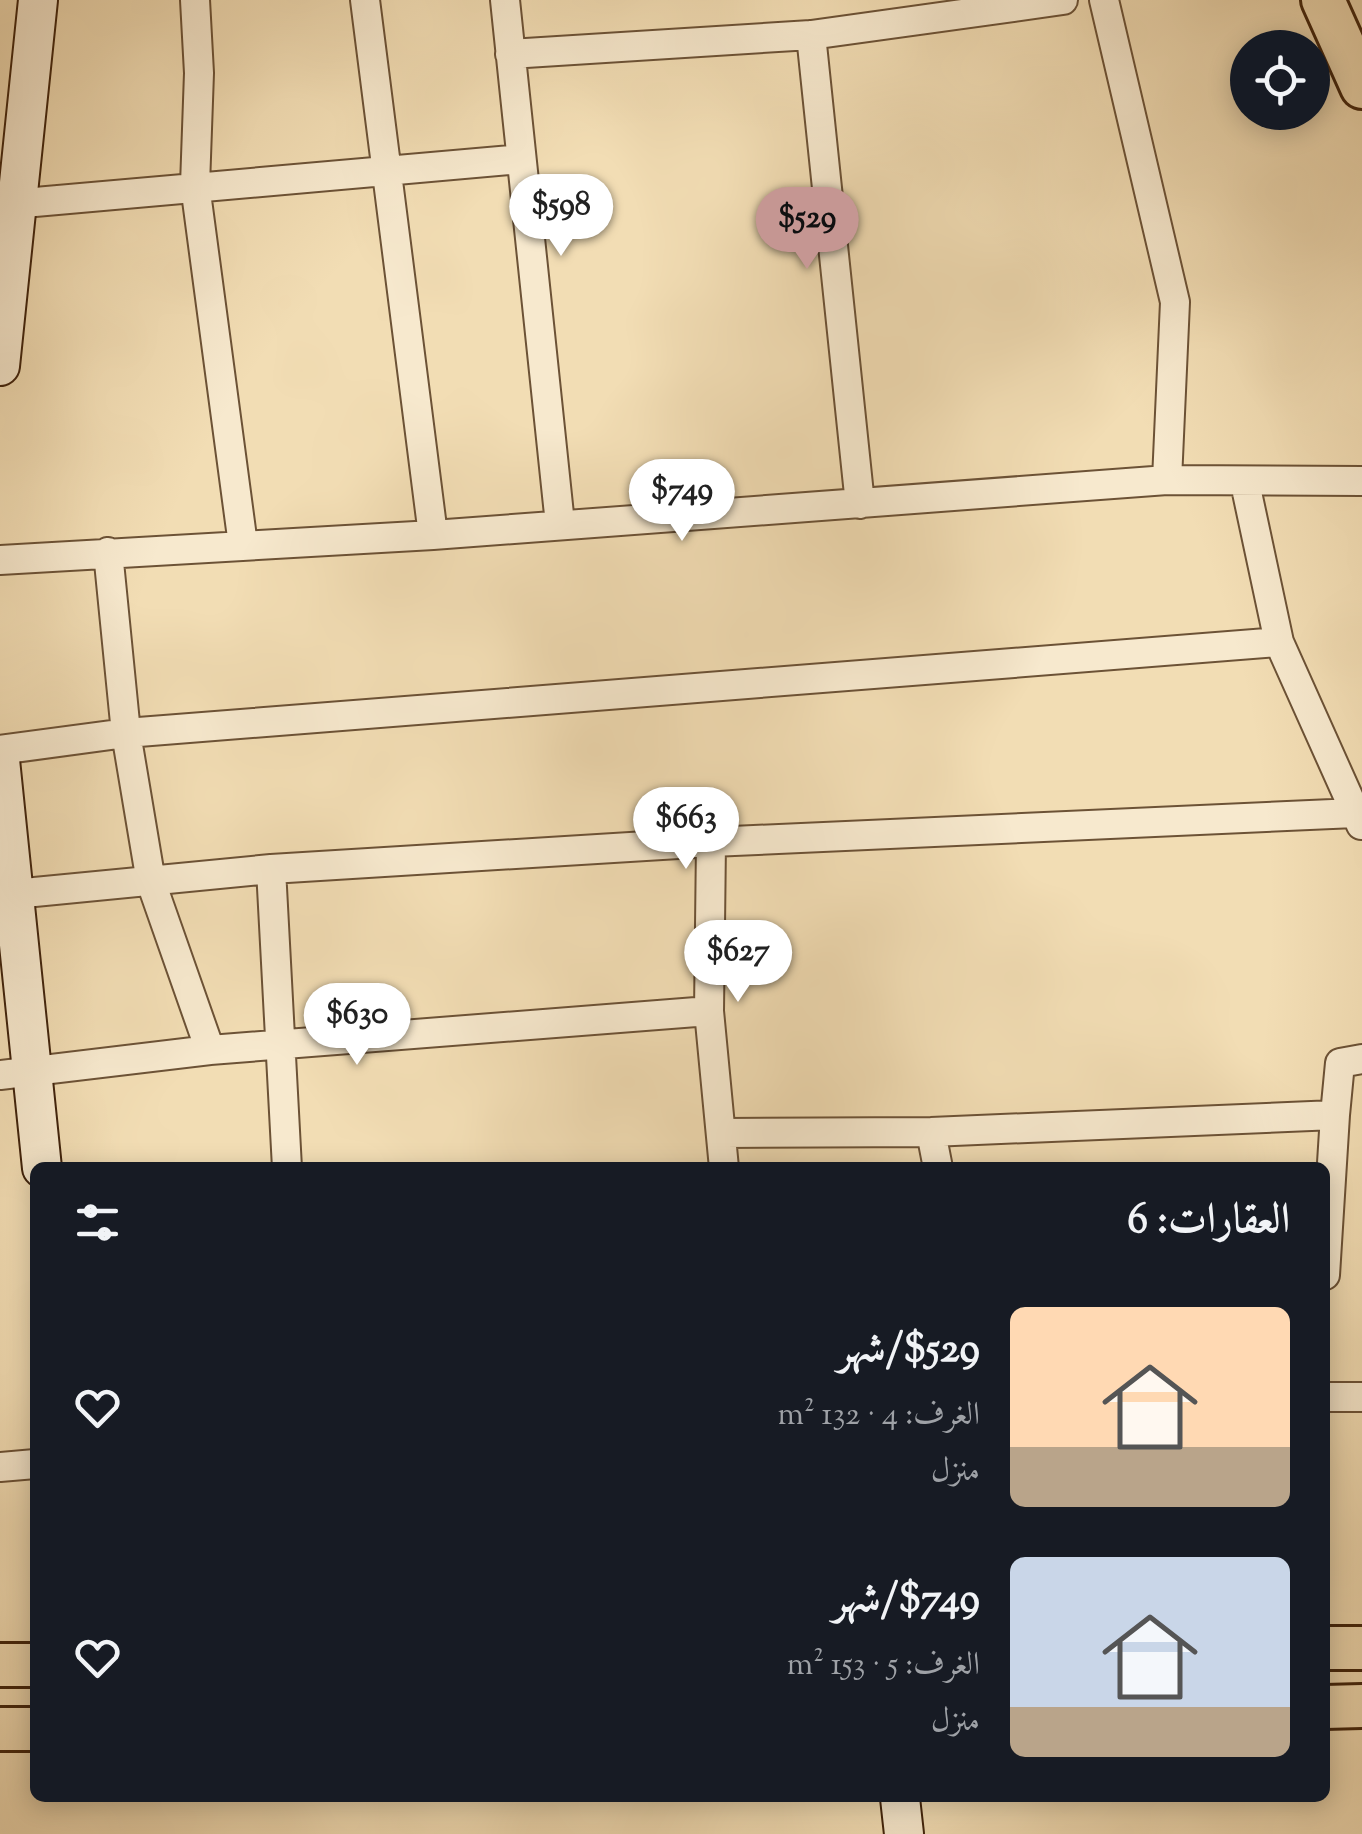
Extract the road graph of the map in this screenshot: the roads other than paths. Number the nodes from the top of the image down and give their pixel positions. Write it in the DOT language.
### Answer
graph roads {
  1 [pos="38,0"];
  2 [pos="195,0"];
  3 [pos="366,0"];
  4 [pos="506,0"];
  5 [pos="1064,0"];
  6 [pos="1104,0"];
  7 [pos="1323,0"];
  8 [pos="810,34"];
  9 [pos="510,54"];
  10 [pos="1357,60"];
  11 [pos="522,160"];
  12 [pos="386,171"];
  13 [pos="194,186"];
  14 [pos="8,204"];
  15 [pos="0,366"];
  16 [pos="1168,480"];
  17 [pos="1362,481"];
  18 [pos="1245,483"];
  19 [pos="860,504"];
  20 [pos="560,524"];
  21 [pos="433,535"];
  22 [pos="243,545"];
  23 [pos="108,552"];
  24 [pos="0,560"];
  25 [pos="1279,642"];
  26 [pos="126,733"];
  27 [pos="0,750"];
  28 [pos="0,760"];
  29 [pos="1358,820"];
  30 [pos="711,842"];
  31 [pos="270,869"];
  32 [pos="151,882"];
  33 [pos="14,894"];
  34 [pos="709,1011"];
  35 [pos="280,1045"];
  36 [pos="210,1050"];
  37 [pos="1362,1060"];
  38 [pos="16,1073"];
  39 [pos="1335,1116"];
  40 [pos="931,1132"];
  41 [pos="724,1133"];
  42 [pos="40,1162"];
  43 [pos="286,1162"];
  44 [pos="724,1162"];
  45 [pos="937,1162"];
  46 [pos="1330,1196"];
  47 [pos="1330,1396"];
  48 [pos="1362,1397"];
  49 [pos="30,1464"];
  50 [pos="0,1467"];
  51 [pos="1330,1648"];
  52 [pos="1362,1648"];
  53 [pos="0,1665"];
  54 [pos="30,1665"];
  55 [pos="1330,1706"];
  56 [pos="1362,1706"];
  57 [pos="0,1729"];
  58 [pos="30,1729"];
  59 [pos="900,1802"];
  60 [pos="904,1834"];
  1 -- 14 [label="main road"];
  2 -- 13 [label="street"];
  3 -- 12 [label="street"];
  4 -- 9 [label="street"];
  5 -- 8 [label="street"];
  6 -- 16 [label="street"];
  7 -- 10 [label="main road"];
  8 -- 9 [label="street"];
  8 -- 19 [label="street"];
  9 -- 11 [label="street"];
  11 -- 12 [label="street"];
  11 -- 20 [label="street"];
  12 -- 13 [label="street"];
  12 -- 21 [label="street"];
  13 -- 14 [label="street"];
  13 -- 22 [label="street"];
  14 -- 15 [label="main road"];
  16 -- 18 [label="street"];
  16 -- 19 [label="street"];
  17 -- 18 [label="street"];
  18 -- 25 [label="street"];
  19 -- 20 [label="street"];
  20 -- 21 [label="street"];
  21 -- 22 [label="street"];
  22 -- 23 [label="street"];
  23 -- 24 [label="street"];
  23 -- 26 [label="street"];
  25 -- 26 [label="street"];
  25 -- 29 [label="street"];
  26 -- 27 [label="street"];
  26 -- 32 [label="street"];
  28 -- 33 [label="main road"];
  29 -- 30 [label="street"];
  30 -- 31 [label="street"];
  30 -- 34 [label="street"];
  31 -- 32 [label="street"];
  31 -- 35 [label="street"];
  32 -- 33 [label="street"];
  32 -- 36 [label="street"];
  33 -- 38 [label="main road"];
  34 -- 35 [label="street"];
  34 -- 41 [label="street"];
  35 -- 36 [label="street"];
  35 -- 43 [label="street"];
  36 -- 38 [label="street"];
  37 -- 39 [label="street"];
  38 -- 42 [label="main road"];
  39 -- 40 [label="street"];
  39 -- 46 [label="street"];
  40 -- 41 [label="street"];
  40 -- 45 [label="street"];
  41 -- 44 [label="street"];
  47 -- 48 [label="street"];
  49 -- 50 [label="street"];
  51 -- 52 [label="main road"];
  53 -- 54 [label="main road"];
  55 -- 56 [label="main road"];
  57 -- 58 [label="main road"];
  59 -- 60 [label="main road"];
}
